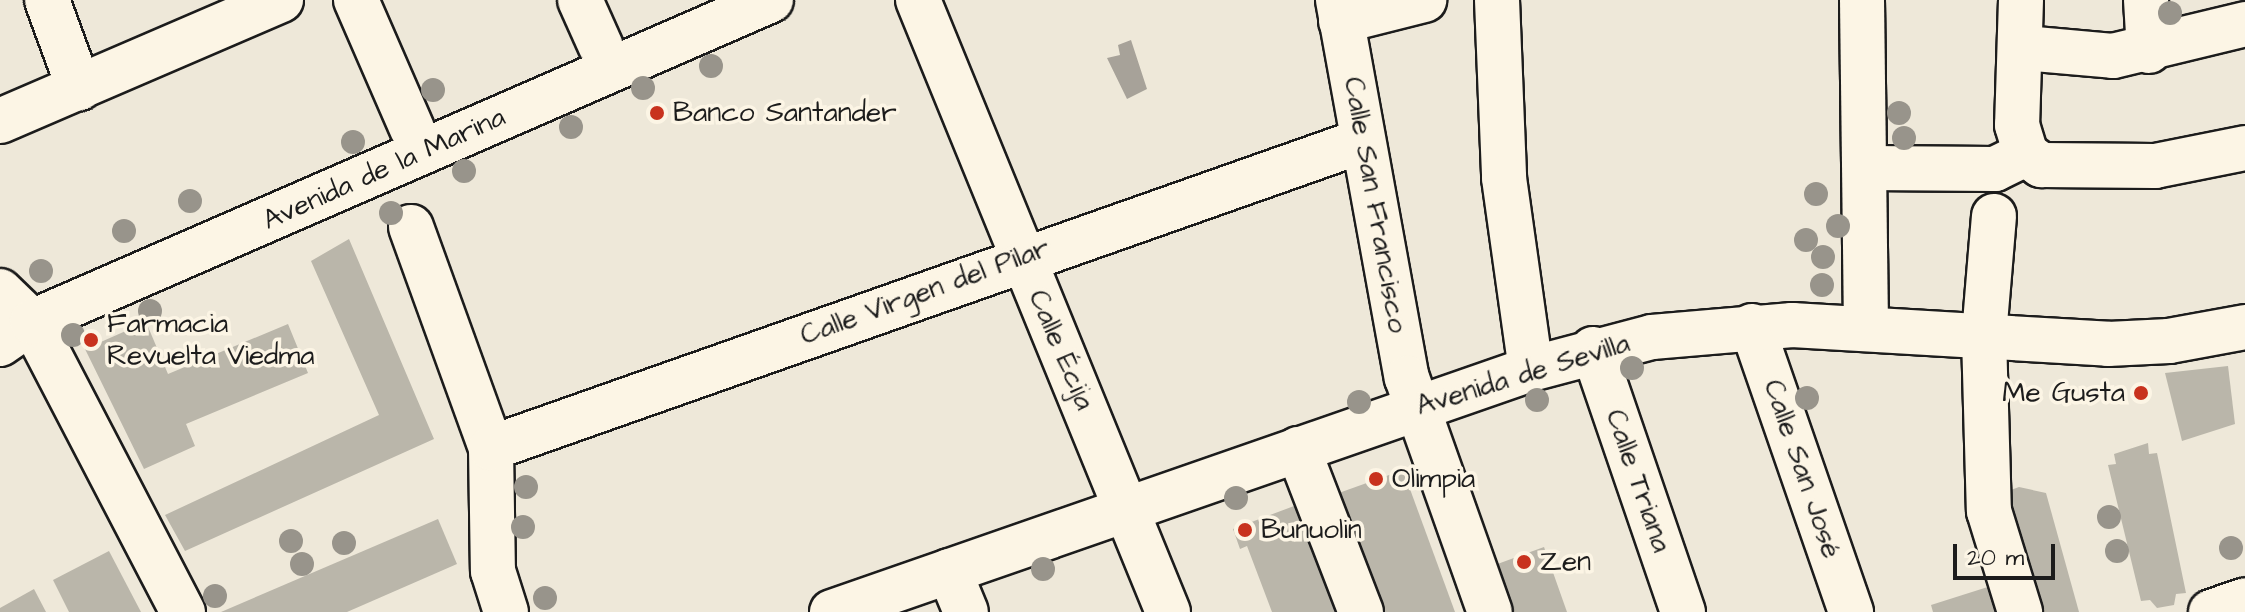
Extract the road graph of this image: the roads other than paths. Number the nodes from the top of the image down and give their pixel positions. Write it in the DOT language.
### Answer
graph roads {
  1 [pos="47,0"];
  2 [pos="281,0"];
  3 [pos="356,0"];
  4 [pos="580,0"];
  5 [pos="709,0"];
  6 [pos="771,0"];
  7 [pos="918,0"];
  8 [pos="1424,0"];
  9 [pos="1497,0"];
  10 [pos="1862,0"];
  11 [pos="2021,0"];
  12 [pos="2146,0"];
  13 [pos="1339,10"];
  14 [pos="2245,24"];
  15 [pos="601,47"];
  16 [pos="2024,48"];
  17 [pos="2149,51"];
  18 [pos="79,88"];
  19 [pos="0,121"];
  20 [pos="412,129"];
  21 [pos="1362,141"];
  22 [pos="2245,148"];
  23 [pos="2026,154"];
  24 [pos="1868,171"];
  25 [pos="1994,216"];
  26 [pos="411,227"];
  27 [pos="1022,256"];
  28 [pos="9,313"];
  29 [pos="1752,326"];
  30 [pos="1866,327"];
  31 [pos="2245,327"];
  32 [pos="1984,336"];
  33 [pos="1593,349"];
  34 [pos="1531,369"];
  35 [pos="1419,407"];
  36 [pos="491,448"];
  37 [pos="1298,449"];
  38 [pos="1128,509"];
  39 [pos="949,571"];
  40 [pos="2245,600"];
  41 [pos="183,612"];
  42 [pos="506,612"];
  43 [pos="832,612"];
  44 [pos="966,612"];
  45 [pos="1168,612"];
  46 [pos="1361,612"];
  47 [pos="1490,612"];
  48 [pos="1683,612"];
  49 [pos="1851,612"];
  50 [pos="2020,612"];
  51 [pos="2211,612"];
  1 -- 18 [label="street"];
  2 -- 18 [label="street"];
  3 -- 20 [label="street"];
  4 -- 15 [label="street"];
  5 -- 15 [label="street, Avenida de la Marina"];
  6 -- 28 [label="street, Avenida de la Marina"];
  7 -- 27 [label="street, Calle Écija"];
  8 -- 13 [label="street"];
  9 -- 34 [label="street"];
  10 -- 24 [label="street"];
  11 -- 16 [label="street"];
  12 -- 17 [label="street"];
  13 -- 21 [label="street, Calle San Francisco"];
  14 -- 17 [label="street"];
  15 -- 20 [label="street, Avenida de la Marina"];
  16 -- 17 [label="street"];
  16 -- 23 [label="street"];
  18 -- 19 [label="street"];
  20 -- 28 [label="street, Avenida de la Marina"];
  21 -- 27 [label="street, Calle Virgen del Pilar"];
  21 -- 35 [label="street, Calle San Francisco"];
  22 -- 23 [label="street"];
  23 -- 24 [label="street"];
  24 -- 30 [label="street"];
  25 -- 32 [label="street"];
  26 -- 36 [label="street"];
  27 -- 36 [label="street, Calle Virgen del Pilar"];
  27 -- 38 [label="street, Calle Écija"];
  28 -- 41 [label="street"];
  29 -- 30 [label="street, Avenida de Sevilla"];
  29 -- 33 [label="street, Avenida de Sevilla"];
  29 -- 49 [label="street, Calle San José"];
  30 -- 32 [label="street, Avenida de Sevilla"];
  31 -- 32 [label="street, Avenida de Sevilla"];
  32 -- 50 [label="street"];
  33 -- 34 [label="street, Avenida de Sevilla"];
  33 -- 48 [label="street, Calle Triana"];
  34 -- 35 [label="street, Avenida de Sevilla"];
  35 -- 37 [label="street, Avenida de Sevilla"];
  35 -- 47 [label="street, Calle San Francisco"];
  36 -- 42 [label="street"];
  37 -- 38 [label="street, Avenida de Sevilla"];
  37 -- 46 [label="street"];
  38 -- 39 [label="street, Avenida de Sevilla"];
  38 -- 45 [label="street, Calle Écija"];
  39 -- 43 [label="street, Avenida de Sevilla"];
  39 -- 44 [label="street"];
  40 -- 51 [label="street"];
}
